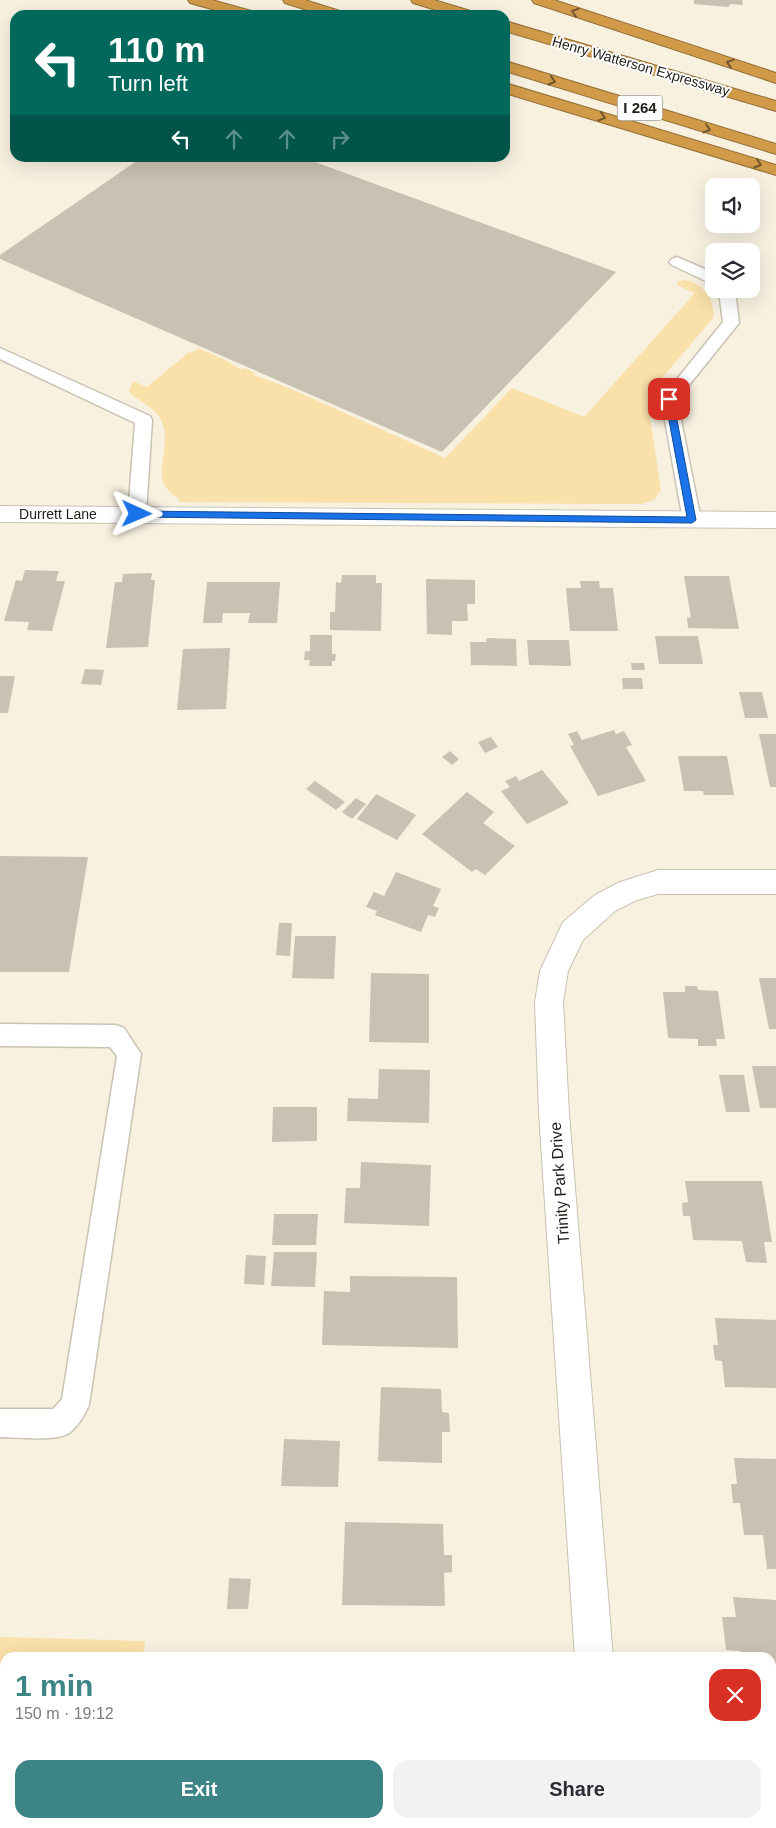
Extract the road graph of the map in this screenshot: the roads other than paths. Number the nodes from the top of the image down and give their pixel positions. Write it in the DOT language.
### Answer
graph roads {
  1 [pos="195,0"];
  2 [pos="290,0"];
  3 [pos="418,0"];
  4 [pos="539,0"];
  5 [pos="232,10"];
  6 [pos="322,10"];
  7 [pos="452,10"];
  8 [pos="510,27"];
  9 [pos="510,68"];
  10 [pos="776,78"];
  11 [pos="510,90"];
  12 [pos="776,106"];
  13 [pos="776,149"];
  14 [pos="776,170"];
  15 [pos="677,262"];
  16 [pos="705,274"];
  17 [pos="728,298"];
  18 [pos="0,353"];
  19 [pos="0,514"];
  20 [pos="137,514"];
  21 [pos="692,520"];
  22 [pos="776,520"];
  23 [pos="776,882"];
  24 [pos="0,1035"];
  25 [pos="0,1423"];
  26 [pos="594,1652"];
  1 -- 5 [label="highway"];
  2 -- 6 [label="highway"];
  3 -- 7 [label="highway"];
  10 -- 4 [label="highway, one-way"];
  8 -- 12 [label="highway, Henry Watterson Expressway / I 264"];
  9 -- 13 [label="highway, I 264, one-way"];
  11 -- 14 [label="highway, one-way"];
  15 -- 16 [label="lane"];
  17 -- 21 [label="lane"];
  18 -- 20 [label="lane"];
  19 -- 20 [label="street, Durrett Lane"];
  20 -- 21 [label="street, Durrett Lane"];
  21 -- 22 [label="street, Durrett Lane"];
  23 -- 26 [label="street, Trinity Park Drive"];
  24 -- 25 [label="lane"];
}
